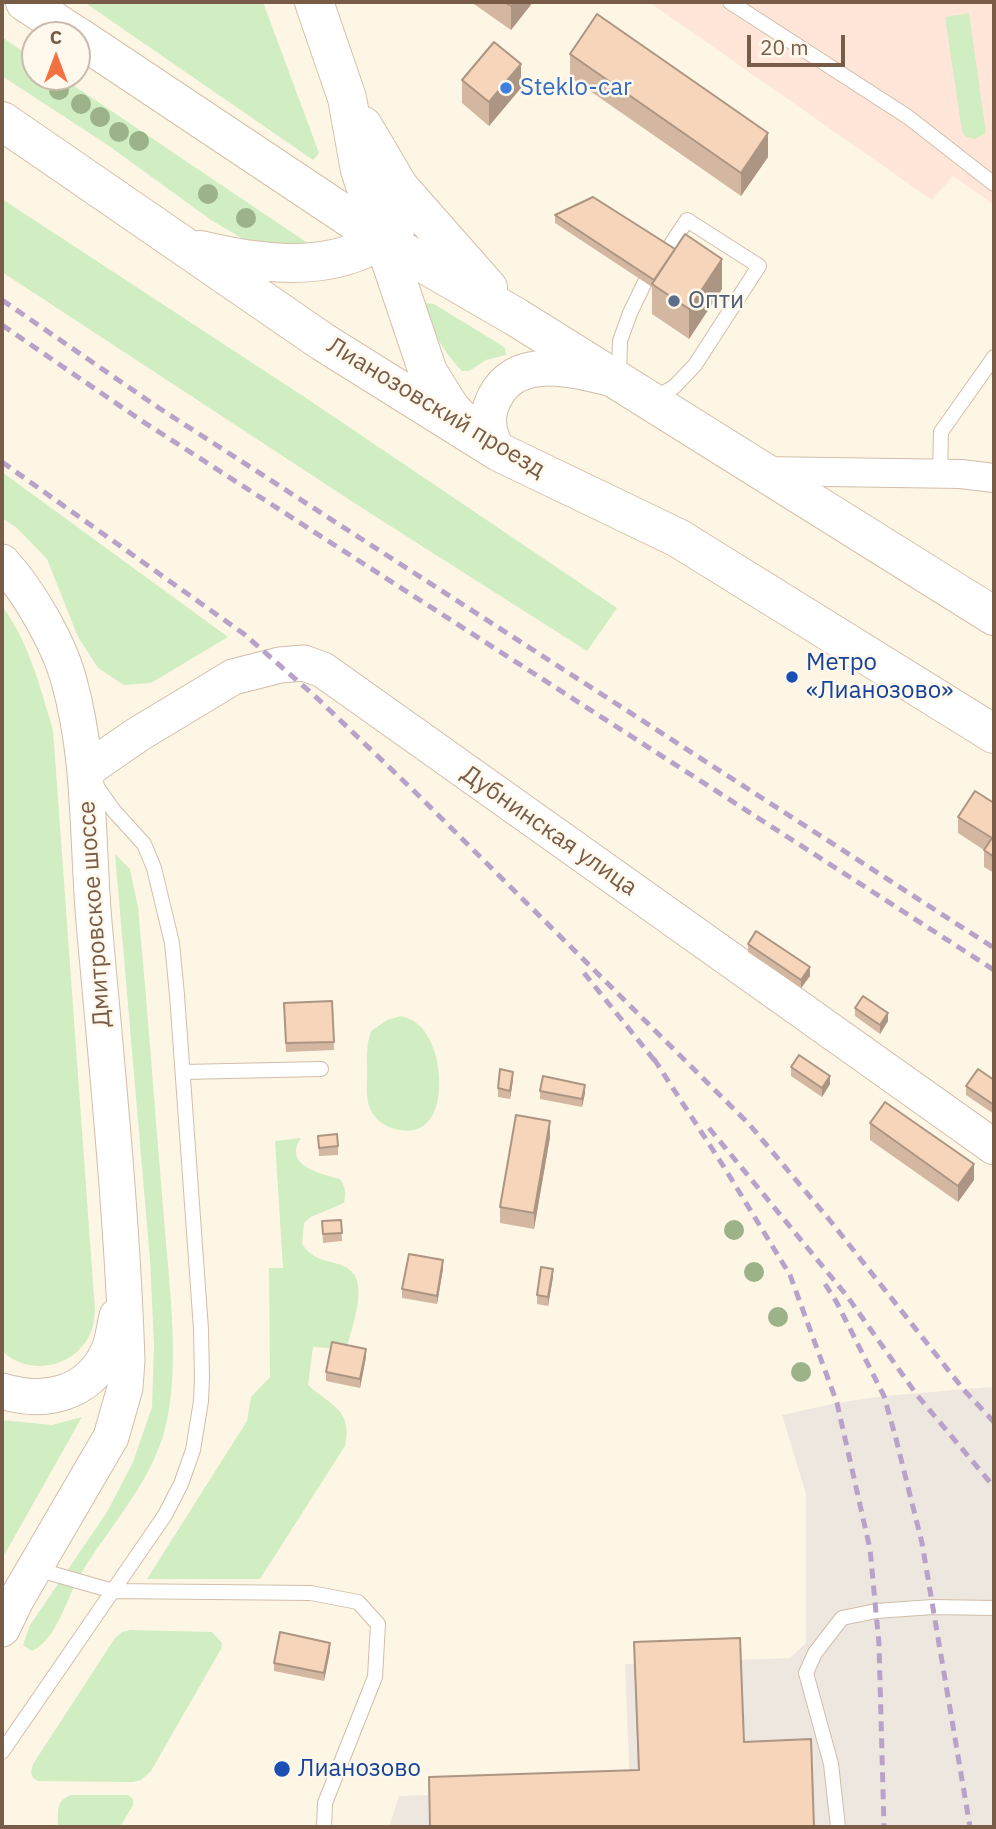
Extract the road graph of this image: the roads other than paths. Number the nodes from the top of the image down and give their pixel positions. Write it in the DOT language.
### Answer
graph roads {
  1 [pos="25,2"];
  2 [pos="314,2"];
  3 [pos="730,2"];
  4 [pos="54,21"];
  5 [pos="91,46"];
  6 [pos="347,97"];
  7 [pos="2,121"];
  8 [pos="994,184"];
  9 [pos="399,187"];
  10 [pos="383,240"];
  11 [pos="188,247"];
  12 [pos="666,252"];
  13 [pos="645,282"];
  14 [pos="516,317"];
  15 [pos="994,357"];
  16 [pos="634,390"];
  17 [pos="492,447"];
  18 [pos="760,470"];
  19 [pos="940,473"];
  20 [pos="994,478"];
  21 [pos="2,562"];
  22 [pos="994,616"];
  23 [pos="994,734"];
  24 [pos="85,771"];
  25 [pos="321,1069"];
  26 [pos="183,1072"];
  27 [pos="994,1147"];
  28 [pos="125,1286"];
  29 [pos="2,1391"];
  30 [pos="34,1569"];
  31 [pos="113,1591"];
  32 [pos="994,1608"];
  33 [pos="2,1629"];
  34 [pos="2,1752"];
  35 [pos="324,1827"];
  36 [pos="838,1827"];
  1 -- 4 [label="main road"];
  2 -- 6 [label="main road"];
  3 -- 8 [label="lane"];
  5 -- 10 [label="main road"];
  6 -- 9 [label="main road"];
  6 -- 10 [label="main road"];
  7 -- 11 [label="main road, Лианозовский проезд"];
  9 -- 10 [label="main road"];
  9 -- 14 [label="main road"];
  10 -- 11 [label="main road"];
  10 -- 14 [label="main road"];
  10 -- 17 [label="main road"];
  11 -- 17 [label="main road, Лианозовский проезд"];
  12 -- 16 [label="lane"];
  13 -- 16 [label="lane"];
  14 -- 16 [label="main road"];
  15 -- 19 [label="lane"];
  16 -- 17 [label="street"];
  16 -- 18 [label="main road"];
  17 -- 23 [label="main road, Лианозовский проезд"];
  18 -- 19 [label="street"];
  18 -- 22 [label="main road"];
  19 -- 20 [label="street"];
  21 -- 24 [label="street, Дмитровское шоссе"];
  24 -- 26 [label="lane"];
  24 -- 27 [label="street, Дубнинская улица"];
  24 -- 28 [label="street, Дмитровское шоссе"];
  25 -- 26 [label="lane"];
  26 -- 31 [label="lane"];
  28 -- 29 [label="street, Дмитровское шоссе"];
  28 -- 30 [label="street, Дмитровское шоссе"];
  30 -- 31 [label="lane"];
  30 -- 33 [label="street, Дмитровское шоссе"];
  31 -- 34 [label="lane"];
  31 -- 35 [label="lane"];
  32 -- 36 [label="lane"];
}
